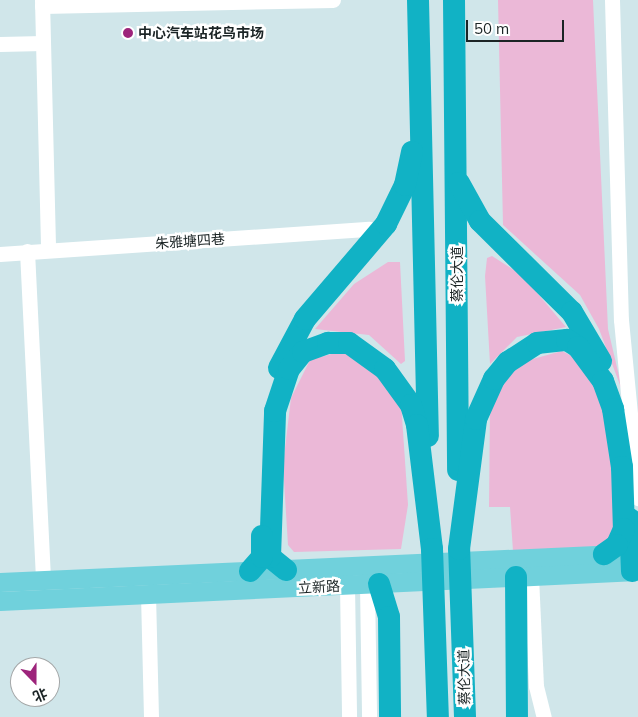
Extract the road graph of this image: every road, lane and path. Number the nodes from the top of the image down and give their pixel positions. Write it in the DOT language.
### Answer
graph roads {
  1 [pos="334,0"];
  2 [pos="418,0"];
  3 [pos="454,0"];
  4 [pos="612,0"];
  5 [pos="42,3"];
  6 [pos="43,43"];
  7 [pos="0,44"];
  8 [pos="420,121"];
  9 [pos="457,179"];
  10 [pos="376,236"];
  11 [pos="48,250"];
  12 [pos="27,252"];
  13 [pos="0,254"];
  14 [pos="638,498"];
  15 [pos="432,548"];
  16 [pos="459,549"];
  17 [pos="604,554"];
  18 [pos="635,562"];
  19 [pos="286,570"];
  20 [pos="250,571"];
  21 [pos="524,576"];
  22 [pos="43,580"];
  23 [pos="0,582"];
  24 [pos="373,584"];
  25 [pos="347,585"];
  26 [pos="148,594"];
  27 [pos="0,601"];
  28 [pos="151,717"];
  29 [pos="349,717"];
  30 [pos="369,717"];
  31 [pos="390,717"];
  32 [pos="438,717"];
  33 [pos="465,717"];
  34 [pos="517,717"];
  35 [pos="544,717"];
  1 -- 5 [label="street"];
  2 -- 8 [label="highway"];
  3 -- 9 [label="highway, 蔡伦大道"];
  4 -- 14 [label="street"];
  5 -- 6 [label="street"];
  6 -- 7 [label="street"];
  6 -- 11 [label="street"];
  8 -- 10 [label="highway"];
  8 -- 15 [label="highway"];
  9 -- 16 [label="highway, 蔡伦大道"];
  9 -- 18 [label="highway"];
  10 -- 11 [label="street, 朱雅塘四巷"];
  10 -- 20 [label="highway"];
  11 -- 12 [label="street, 朱雅塘四巷"];
  12 -- 13 [label="street, 朱雅塘四巷"];
  12 -- 22 [label="street"];
  15 -- 19 [label="highway"];
  15 -- 32 [label="highway, 蔡伦大道"];
  16 -- 17 [label="highway"];
  16 -- 33 [label="highway, 蔡伦大道"];
  17 -- 18 [label="main road, 立新路"];
  17 -- 19 [label="main road, 立新路"];
  18 -- 21 [label="main road, 立新路"];
  19 -- 20 [label="main road, 立新路"];
  20 -- 22 [label="main road, 立新路"];
  21 -- 24 [label="main road, 立新路"];
  21 -- 34 [label="highway"];
  21 -- 35 [label="street"];
  22 -- 23 [label="main road, 立新路"];
  24 -- 25 [label="main road, 立新路"];
  24 -- 30 [label="street"];
  24 -- 31 [label="highway"];
  25 -- 26 [label="main road, 立新路"];
  25 -- 29 [label="street"];
  26 -- 27 [label="main road, 立新路"];
  26 -- 28 [label="street"];
}
